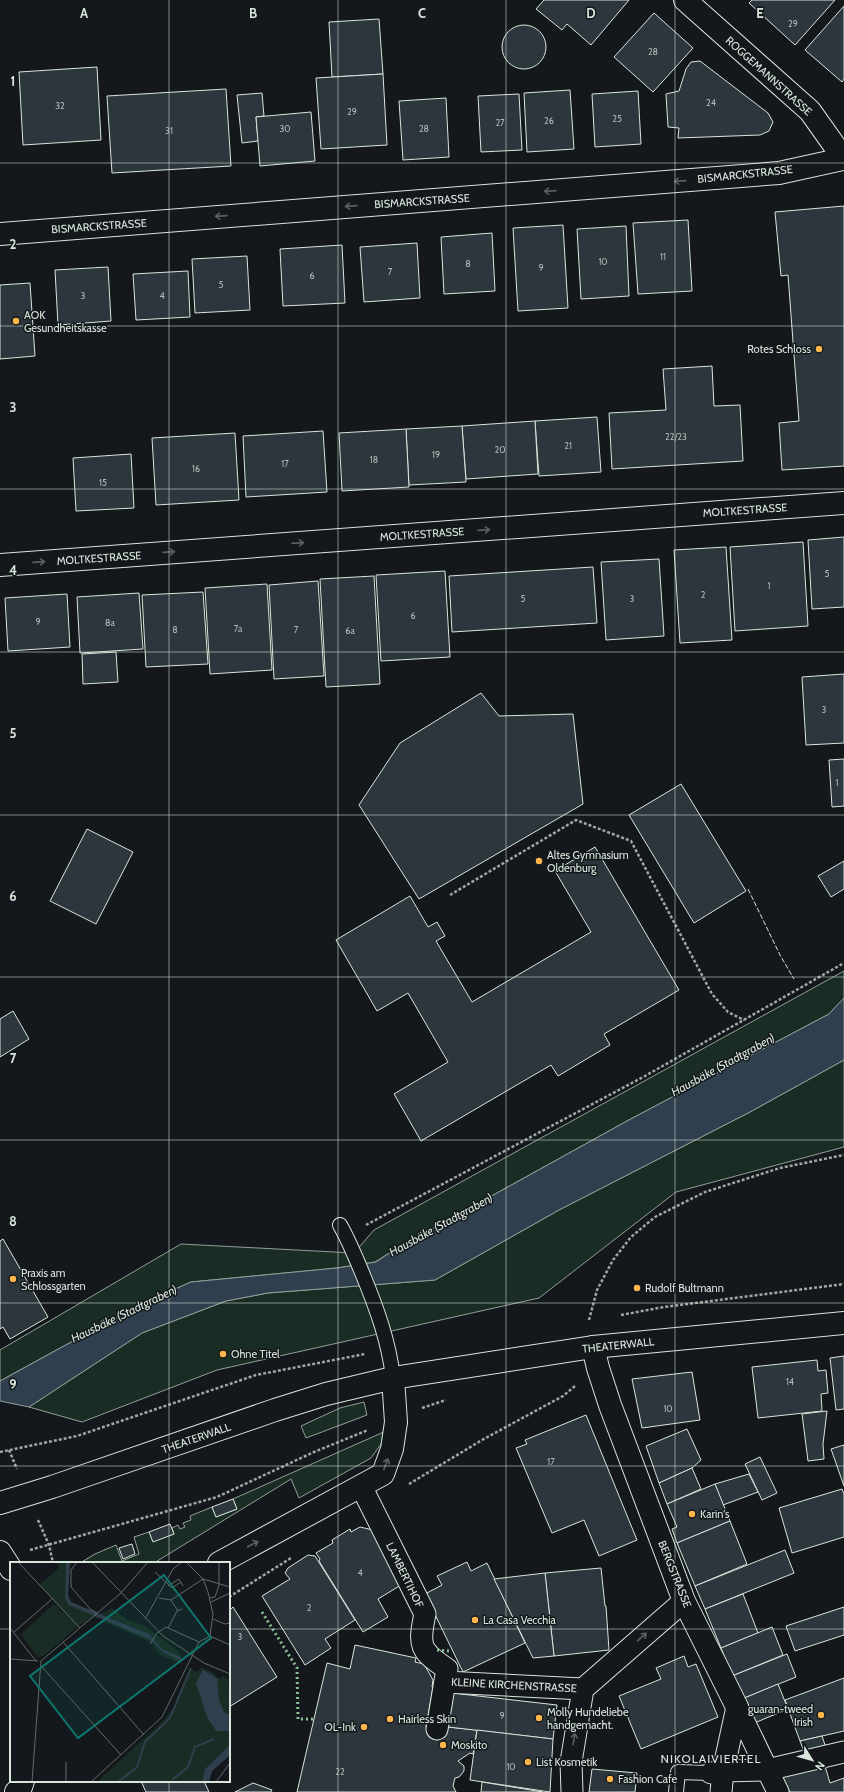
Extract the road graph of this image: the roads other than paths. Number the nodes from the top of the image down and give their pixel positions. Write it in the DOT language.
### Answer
graph roads {
  1 [pos="685,0"];
  2 [pos="844,159"];
  3 [pos="0,234"];
  4 [pos="844,503"];
  5 [pos="0,565"];
  6 [pos="343,1230"];
  7 [pos="844,1323"];
  8 [pos="593,1347"];
  9 [pos="393,1378"];
  10 [pos="361,1486"];
  11 [pos="0,1504"];
  12 [pos="221,1562"];
  13 [pos="684,1600"];
  14 [pos="445,1682"];
  15 [pos="582,1689"];
  16 [pos="737,1707"];
  17 [pos="437,1729"];
  18 [pos="844,1752"];
  19 [pos="767,1770"];
  20 [pos="717,1772"];
  21 [pos="572,1792"];
  22 [pos="676,1792"];
  23 [pos="721,1792"];
  24 [pos="778,1792"];
  1 -- 2 [label="street, ROGGEMANNSTRASSE"];
  2 -- 3 [label="street, BISMARCKSTRASSE, one-way"];
  5 -- 4 [label="street, MOLTKESTRASSE, one-way"];
  6 -- 9 [label="lane"];
  7 -- 8 [label="street, THEATERWALL"];
  8 -- 9 [label="street, THEATERWALL"];
  8 -- 13 [label="street, BERGSTRASSE"];
  10 -- 9 [label="street, one-way"];
  9 -- 11 [label="street, THEATERWALL"];
  12 -- 10 [label="street, one-way"];
  10 -- 14 [label="street, LAMBERTIHOF"];
  15 -- 13 [label="street, KLEINE KIRCHENSTRASSE, one-way"];
  13 -- 16 [label="street, BERGSTRASSE"];
  14 -- 15 [label="street, KLEINE KIRCHENSTRASSE"];
  14 -- 17 [label="street, LAMBERTIHOF"];
  21 -- 15 [label="street, KLEINE KIRCHENSTRASSE, one-way"];
  16 -- 19 [label="street, BERGSTRASSE"];
  16 -- 20 [label="street"];
  18 -- 19 [label="street"];
  19 -- 20 [label="street"];
  19 -- 24 [label="street, BERGSTRASSE"];
  20 -- 22 [label="lane"];
  20 -- 23 [label="street"];
}
